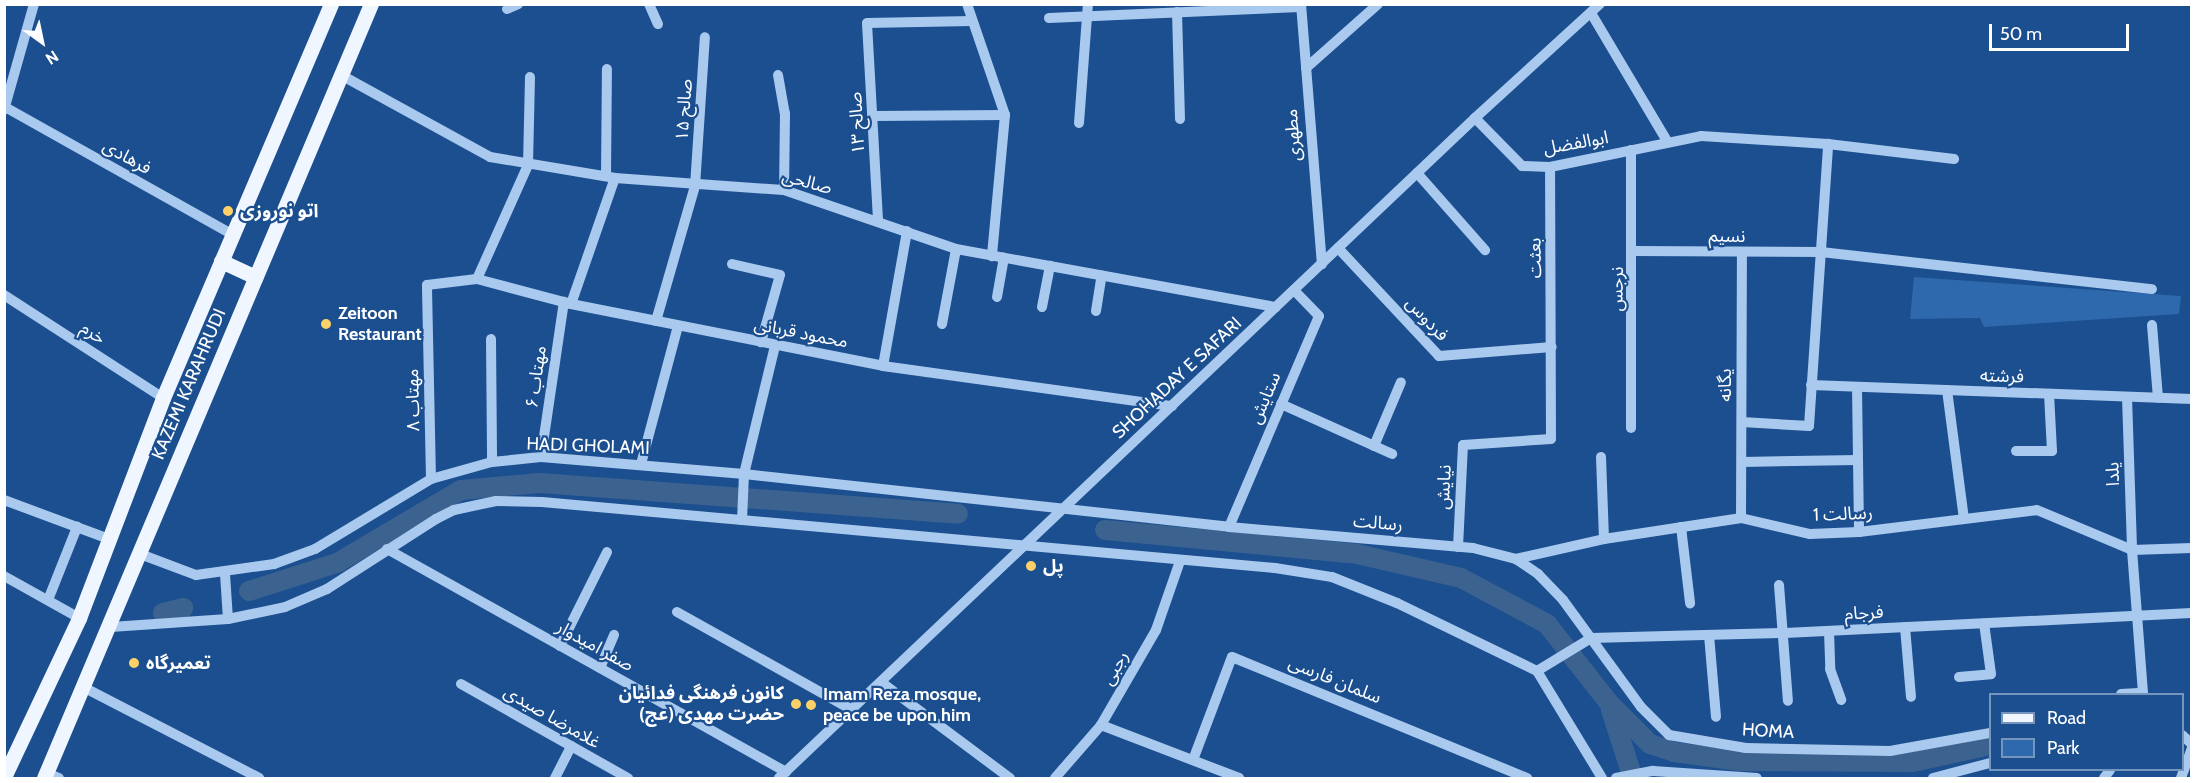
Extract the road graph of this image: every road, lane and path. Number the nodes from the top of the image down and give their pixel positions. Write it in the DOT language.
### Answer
graph roads {
  1 [pos="34,4"];
  2 [pos="331,4"];
  3 [pos="372,4"];
  4 [pos="649,4"];
  5 [pos="967,4"];
  6 [pos="1378,4"];
  7 [pos="1600,4"];
  8 [pos="1301,6"];
  9 [pos="1088,10"];
  10 [pos="1177,12"];
  11 [pos="1591,13"];
  12 [pos="1048,18"];
  13 [pos="972,21"];
  14 [pos="658,24"];
  15 [pos="705,37"];
  16 [pos="1306,68"];
  17 [pos="607,69"];
  18 [pos="341,75"];
  19 [pos="778,75"];
  20 [pos="530,77"];
  21 [pos="5,108"];
  22 [pos="1005,115"];
  23 [pos="874,116"];
  24 [pos="1475,118"];
  25 [pos="1180,119"];
  26 [pos="1079,123"];
  27 [pos="1667,141"];
  28 [pos="1828,144"];
  29 [pos="1631,150"];
  30 [pos="1954,159"];
  31 [pos="528,165"];
  32 [pos="1550,167"];
  33 [pos="1417,173"];
  34 [pos="610,177"];
  35 [pos="695,186"];
  36 [pos="784,190"];
  37 [pos="878,220"];
  38 [pos="907,231"];
  39 [pos="232,235"];
  40 [pos="1338,248"];
  41 [pos="956,249"];
  42 [pos="1485,250"];
  43 [pos="1634,251"];
  44 [pos="1742,252"];
  45 [pos="1821,252"];
  46 [pos="992,255"];
  47 [pos="1004,258"];
  48 [pos="221,261"];
  49 [pos="732,264"];
  50 [pos="1322,264"];
  51 [pos="1050,266"];
  52 [pos="1102,276"];
  53 [pos="255,277"];
  54 [pos="477,279"];
  55 [pos="427,285"];
  56 [pos="2152,289"];
  57 [pos="1294,290"];
  58 [pos="4,295"];
  59 [pos="997,297"];
  60 [pos="568,303"];
  61 [pos="1276,307"];
  62 [pos="1042,308"];
  63 [pos="1096,311"];
  64 [pos="656,321"];
  65 [pos="942,324"];
  66 [pos="2152,325"];
  67 [pos="678,326"];
  68 [pos="491,339"];
  69 [pos="761,342"];
  70 [pos="775,346"];
  71 [pos="1552,347"];
  72 [pos="883,366"];
  73 [pos="1401,382"];
  74 [pos="1811,385"];
  75 [pos="1857,387"];
  76 [pos="1947,390"];
  77 [pos="2049,394"];
  78 [pos="2127,397"];
  79 [pos="163,398"];
  80 [pos="2158,398"];
  81 [pos="2192,399"];
  82 [pos="1281,405"];
  83 [pos="1172,406"];
  84 [pos="1742,422"];
  85 [pos="1631,428"];
  86 [pos="1551,439"];
  87 [pos="1374,446"];
  88 [pos="2016,451"];
  89 [pos="1392,454"];
  90 [pos="541,457"];
  91 [pos="1601,457"];
  92 [pos="1858,460"];
  93 [pos="492,462"];
  94 [pos="1742,462"];
  95 [pos="641,464"];
  96 [pos="744,474"];
  97 [pos="431,478"];
  98 [pos="4,500"];
  99 [pos="1063,509"];
  100 [pos="1742,518"];
  101 [pos="1964,519"];
  102 [pos="742,520"];
  103 [pos="77,527"];
  104 [pos="1229,527"];
  105 [pos="1681,527"];
  106 [pos="1859,532"];
  107 [pos="109,538"];
  108 [pos="1604,539"];
  109 [pos="1458,547"];
  110 [pos="1023,548"];
  111 [pos="2192,548"];
  112 [pos="387,549"];
  113 [pos="2132,550"];
  114 [pos="607,552"];
  115 [pos="140,554"];
  116 [pos="1516,559"];
  117 [pos="1180,561"];
  118 [pos="225,574"];
  119 [pos="4,576"];
  120 [pos="1779,585"];
  121 [pos="48,600"];
  122 [pos="1690,603"];
  123 [pos="677,612"];
  124 [pos="2192,613"];
  125 [pos="2138,616"];
  126 [pos="79,618"];
  127 [pos="228,620"];
  128 [pos="1984,623"];
  129 [pos="111,627"];
  130 [pos="1905,627"];
  131 [pos="1828,631"];
  132 [pos="1785,633"];
  133 [pos="614,635"];
  134 [pos="1709,635"];
  135 [pos="1591,638"];
  136 [pos="560,646"];
  137 [pos="600,668"];
  138 [pos="1537,671"];
  139 [pos="1959,677"];
  140 [pos="881,682"];
  141 [pos="461,684"];
  142 [pos="85,688"];
  143 [pos="2144,693"];
  144 [pos="1911,697"];
  145 [pos="1841,700"];
  146 [pos="1788,701"];
  147 [pos="852,710"];
  148 [pos="1716,717"];
  149 [pos="1101,725"];
  150 [pos="1989,733"];
  151 [pos="2192,745"];
  152 [pos="571,746"];
  153 [pos="1193,760"];
  154 [pos="1989,763"];
  155 [pos="2184,769"];
  156 [pos="783,775"];
  157 [pos="1654,775"];
  158 [pos="4,777"];
  159 [pos="50,777"];
  160 [pos="259,778"];
  161 [pos="555,778"];
  162 [pos="628,778"];
  163 [pos="1010,778"];
  164 [pos="1055,778"];
  165 [pos="1239,778"];
  166 [pos="1527,778"];
  167 [pos="1602,778"];
  168 [pos="1616,778"];
  169 [pos="1756,778"];
  170 [pos="1933,778"];
  1 -- 21 [label="street"];
  2 -- 39 [label="main road, KAZEMI KARAHRUDI"];
  3 -- 18 [label="main road, KAZEMI KARAHRUDI"];
  4 -- 14 [label="street"];
  5 -- 13 [label="street"];
  6 -- 16 [label="street"];
  7 -- 11 [label="street, SHOHADAY E SAFARI"];
  8 -- 10 [label="street"];
  8 -- 16 [label="street, مطهری"];
  9 -- 10 [label="street"];
  9 -- 12 [label="street"];
  9 -- 26 [label="street"];
  10 -- 25 [label="street"];
  11 -- 24 [label="street, SHOHADAY E SAFARI"];
  11 -- 27 [label="street"];
  13 -- 22 [label="street"];
  13 -- 23 [label="street, صالح ۱۳"];
  15 -- 35 [label="street, صالح ۱۵"];
  16 -- 50 [label="street, مطهری"];
  17 -- 34 [label="street, مهتاب ۶"];
  18 -- 31 [label="street, صالحی"];
  18 -- 53 [label="main road, KAZEMI KARAHRUDI"];
  19 -- 36 [label="street"];
  20 -- 31 [label="street"];
  21 -- 39 [label="street, فرهادی"];
  22 -- 23 [label="street"];
  22 -- 46 [label="street"];
  23 -- 37 [label="street, صالح ۱۳"];
  24 -- 32 [label="street, ابوالفضل"];
  24 -- 33 [label="street, SHOHADAY E SAFARI"];
  27 -- 28 [label="street, ابوالفضل"];
  27 -- 29 [label="street, ابوالفضل"];
  28 -- 30 [label="street, ابوالفضل"];
  28 -- 45 [label="street"];
  29 -- 32 [label="street, ابوالفضل"];
  29 -- 43 [label="street, نرجس"];
  31 -- 34 [label="street, صالحی"];
  31 -- 54 [label="street"];
  32 -- 71 [label="street, بعثت"];
  33 -- 40 [label="street, SHOHADAY E SAFARI"];
  33 -- 42 [label="street"];
  34 -- 35 [label="street, صالحی"];
  34 -- 60 [label="street, مهتاب ۶"];
  35 -- 36 [label="street, صالحی"];
  35 -- 64 [label="street, صالح ۱۵"];
  36 -- 37 [label="street, صالحی"];
  37 -- 38 [label="street, صالحی"];
  38 -- 41 [label="street, صالحی"];
  38 -- 72 [label="street"];
  39 -- 48 [label="main road, KAZEMI KARAHRUDI"];
  40 -- 50 [label="street, SHOHADAY E SAFARI"];
  40 -- 71 [label="street, فردوس"];
  41 -- 46 [label="street, صالحی"];
  41 -- 65 [label="street"];
  43 -- 44 [label="street, نسیم"];
  43 -- 85 [label="street, نرجس"];
  44 -- 45 [label="street, نسیم"];
  44 -- 84 [label="street, یگانه"];
  45 -- 56 [label="street, نسیم"];
  45 -- 74 [label="street"];
  46 -- 47 [label="street, صالحی"];
  47 -- 51 [label="street, صالحی"];
  47 -- 59 [label="street"];
  48 -- 53 [label="main road"];
  48 -- 79 [label="main road, KAZEMI KARAHRUDI"];
  49 -- 69 [label="street"];
  50 -- 57 [label="street, SHOHADAY E SAFARI"];
  51 -- 52 [label="street, صالحی"];
  51 -- 62 [label="street"];
  52 -- 61 [label="street, صالحی"];
  52 -- 63 [label="street"];
  53 -- 115 [label="main road, KAZEMI KARAHRUDI"];
  54 -- 55 [label="street, محمود قربانی"];
  54 -- 60 [label="street, محمود قربانی"];
  55 -- 97 [label="street, مهتاب ۸"];
  57 -- 61 [label="street, SHOHADAY E SAFARI"];
  57 -- 82 [label="street, ستایش"];
  58 -- 79 [label="street, خرم"];
  60 -- 64 [label="street, محمود قربانی"];
  60 -- 90 [label="street, مهتاب ۶"];
  61 -- 83 [label="street, SHOHADAY E SAFARI"];
  64 -- 67 [label="street, محمود قربانی"];
  66 -- 80 [label="street"];
  67 -- 69 [label="street, محمود قربانی"];
  67 -- 95 [label="street"];
  68 -- 93 [label="street"];
  69 -- 70 [label="street, محمود قربانی"];
  70 -- 72 [label="street, محمود قربانی"];
  70 -- 96 [label="street"];
  71 -- 86 [label="street, بعثت"];
  72 -- 83 [label="street, محمود قربانی"];
  73 -- 87 [label="street"];
  74 -- 75 [label="street, فرشته"];
  74 -- 84 [label="street"];
  75 -- 76 [label="street, فرشته"];
  75 -- 92 [label="street"];
  76 -- 77 [label="street, فرشته"];
  76 -- 101 [label="street"];
  77 -- 78 [label="street, فرشته"];
  77 -- 88 [label="street"];
  78 -- 80 [label="street, فرشته"];
  78 -- 113 [label="street, یلدا"];
  79 -- 107 [label="main road, KAZEMI KARAHRUDI"];
  80 -- 81 [label="street, فرشته"];
  82 -- 87 [label="street"];
  82 -- 104 [label="street, ستایش"];
  83 -- 99 [label="street, SHOHADAY E SAFARI"];
  84 -- 94 [label="street, یگانه"];
  86 -- 109 [label="street, نیایش"];
  87 -- 89 [label="street"];
  90 -- 93 [label="street, HADI GHOLAMI"];
  90 -- 95 [label="street, HADI GHOLAMI"];
  91 -- 108 [label="street"];
  92 -- 94 [label="street"];
  92 -- 106 [label="street"];
  93 -- 97 [label="street, HADI GHOLAMI"];
  94 -- 100 [label="street, یگانه"];
  95 -- 96 [label="street, HADI GHOLAMI"];
  96 -- 99 [label="street, HADI GHOLAMI"];
  96 -- 102 [label="street"];
  97 -- 118 [label="street, HADI GHOLAMI"];
  98 -- 103 [label="street"];
  99 -- 104 [label="street, رسالت"];
  99 -- 110 [label="street, SHOHADAY E SAFARI"];
  100 -- 105 [label="street, رسالت 1"];
  100 -- 106 [label="street, رسالت 1"];
  101 -- 106 [label="street, رسالت 1"];
  101 -- 113 [label="street, رسالت 1"];
  102 -- 110 [label="street"];
  102 -- 112 [label="street"];
  103 -- 107 [label="street"];
  103 -- 121 [label="street"];
  104 -- 109 [label="street, رسالت"];
  105 -- 108 [label="street, رسالت 1"];
  105 -- 122 [label="street"];
  107 -- 126 [label="main road, KAZEMI KARAHRUDI"];
  108 -- 116 [label="street, رسالت 1"];
  109 -- 116 [label="street, رسالت"];
  110 -- 117 [label="street"];
  110 -- 140 [label="street, SHOHADAY E SAFARI"];
  111 -- 113 [label="street"];
  112 -- 127 [label="street"];
  112 -- 136 [label="street, صفر امیدوار"];
  113 -- 125 [label="street, یلدا"];
  114 -- 136 [label="street"];
  115 -- 118 [label="street, HADI GHOLAMI"];
  115 -- 129 [label="main road, KAZEMI KARAHRUDI"];
  116 -- 135 [label="street, رسالت"];
  117 -- 138 [label="street"];
  117 -- 149 [label="street, رجبی"];
  118 -- 127 [label="street"];
  119 -- 121 [label="street"];
  120 -- 132 [label="street"];
  121 -- 126 [label="street"];
  123 -- 147 [label="street"];
  124 -- 125 [label="street, فرجام"];
  125 -- 128 [label="street, فرجام"];
  125 -- 143 [label="street, یلدا"];
  126 -- 158 [label="main road, KAZEMI KARAHRUDI"];
  127 -- 129 [label="street"];
  128 -- 130 [label="street, فرجام"];
  128 -- 139 [label="street"];
  129 -- 142 [label="main road, KAZEMI KARAHRUDI"];
  130 -- 131 [label="street, فرجام"];
  130 -- 144 [label="street"];
  131 -- 132 [label="street, فرجام"];
  131 -- 145 [label="street"];
  132 -- 134 [label="street, فرجام"];
  132 -- 146 [label="street"];
  133 -- 137 [label="street"];
  134 -- 135 [label="street, فرجام"];
  134 -- 148 [label="street"];
  135 -- 138 [label="street"];
  135 -- 150 [label="street, HOMA"];
  136 -- 137 [label="street, صفر امیدوار"];
  137 -- 156 [label="street, صفر امیدوار"];
  138 -- 167 [label="street"];
  140 -- 147 [label="street, SHOHADAY E SAFARI"];
  140 -- 163 [label="street"];
  141 -- 152 [label="street, غلامرضا صیدی"];
  142 -- 159 [label="main road, KAZEMI KARAHRUDI"];
  142 -- 160 [label="street"];
  147 -- 156 [label="street, SHOHADAY E SAFARI"];
  149 -- 153 [label="street"];
  149 -- 164 [label="street, رجبی"];
  151 -- 155 [label="street"];
  152 -- 161 [label="street"];
  152 -- 162 [label="street, غلامرضا صیدی"];
  153 -- 165 [label="street"];
  153 -- 166 [label="street, سلمان فارسی"];
  154 -- 170 [label="street"];
  157 -- 168 [label="street"];
  157 -- 169 [label="street"];
}
